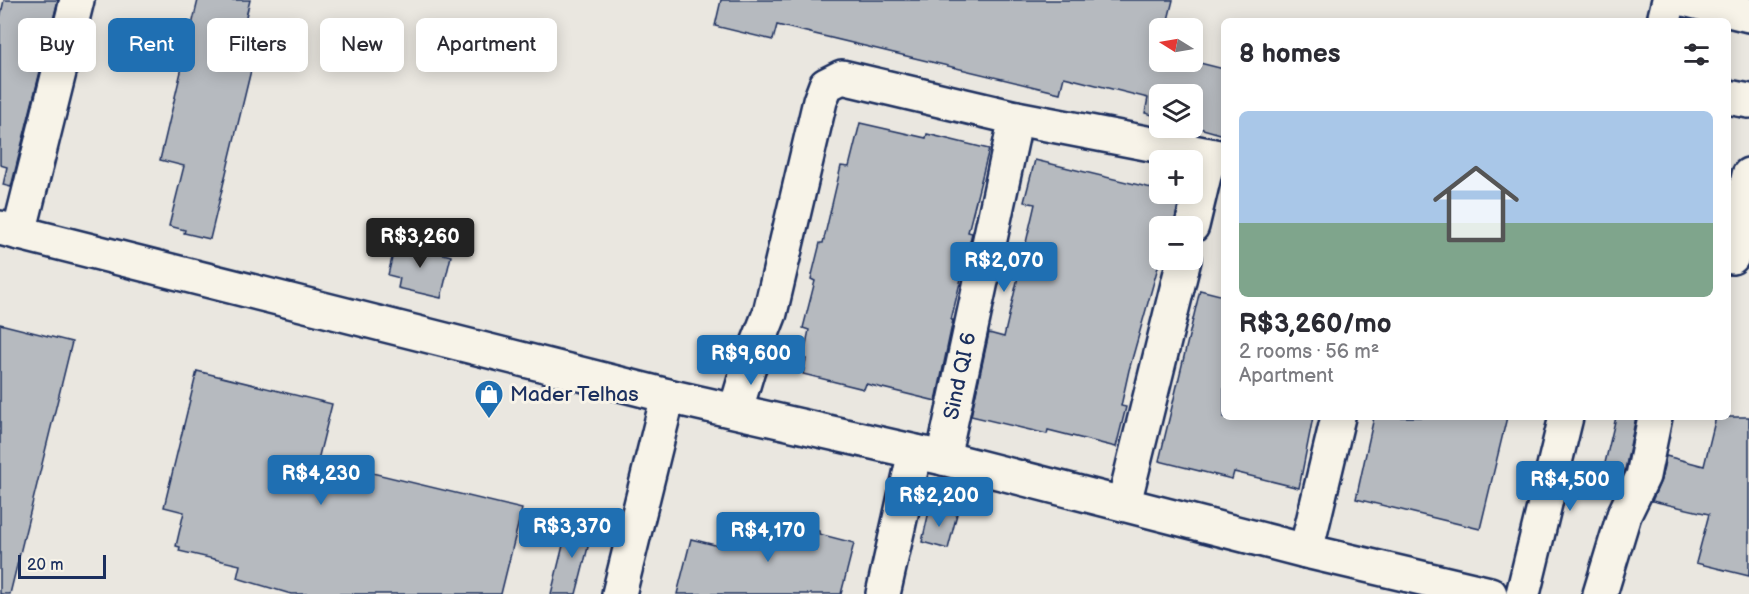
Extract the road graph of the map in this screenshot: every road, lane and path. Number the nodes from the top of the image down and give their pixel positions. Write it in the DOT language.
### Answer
graph roads {
  1 [pos="77,0"];
  2 [pos="1669,0"];
  3 [pos="1688,0"];
  4 [pos="1749,15"];
  5 [pos="1665,18"];
  6 [pos="1016,118"];
  7 [pos="1216,157"];
  8 [pos="1749,175"];
  9 [pos="1195,216"];
  10 [pos="10,231"];
  11 [pos="1731,257"];
  12 [pos="1182,270"];
  13 [pos="668,396"];
  14 [pos="736,409"];
  15 [pos="1337,420"];
  16 [pos="1565,420"];
  17 [pos="1654,420"];
  18 [pos="929,455"];
  19 [pos="1124,503"];
  20 [pos="1306,550"];
  21 [pos="620,594"];
  22 [pos="883,594"];
  23 [pos="1490,594"];
  24 [pos="1523,594"];
  25 [pos="1600,594"];
  1 -- 10 [label="street"];
  2 -- 5 [label="street"];
  3 -- 4 [label="street"];
  6 -- 7 [label="street"];
  6 -- 14 [label="street"];
  6 -- 18 [label="street, Sind QI 6"];
  7 -- 9 [label="street"];
  8 -- 11 [label="street"];
  10 -- 13 [label="street"];
  12 -- 19 [label="street"];
  13 -- 14 [label="street"];
  13 -- 21 [label="street"];
  14 -- 18 [label="street"];
  15 -- 20 [label="street"];
  16 -- 24 [label="street"];
  17 -- 25 [label="street"];
  18 -- 19 [label="street"];
  18 -- 22 [label="street, Sind QI 6"];
  19 -- 20 [label="street"];
  20 -- 23 [label="street"];
}
